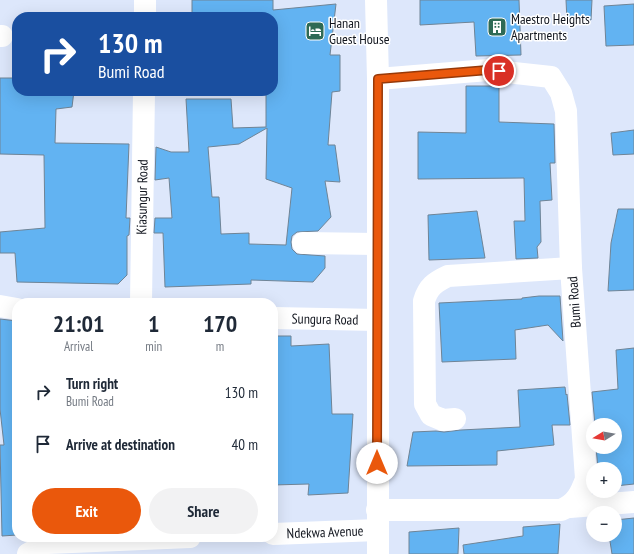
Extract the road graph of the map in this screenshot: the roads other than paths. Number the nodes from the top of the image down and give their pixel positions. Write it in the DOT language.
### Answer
graph roads {
  1 [pos="145,0"];
  2 [pos="376,0"];
  3 [pos="145,12"];
  4 [pos="378,79"];
  5 [pos="144,96"];
  6 [pos="303,243"];
  7 [pos="377,244"];
  8 [pos="571,268"];
  9 [pos="141,298"];
  10 [pos="0,306"];
  11 [pos="12,308"];
  12 [pos="278,318"];
  13 [pos="378,320"];
  14 [pos="455,419"];
  15 [pos="634,502"];
  16 [pos="570,507"];
  17 [pos="377,520"];
  18 [pos="278,533"];
  19 [pos="45,542"];
  20 [pos="81,542"];
  21 [pos="166,542"];
  22 [pos="146,546"];
  23 [pos="28,554"];
  24 [pos="378,554"];
  1 -- 3 [label="street"];
  2 -- 4 [label="street"];
  4 -- 7 [label="street"];
  4 -- 8 [label="street, Bumi Road"];
  5 -- 9 [label="street, Kiasungur Road"];
  6 -- 7 [label="street"];
  7 -- 13 [label="street"];
  8 -- 14 [label="street"];
  8 -- 16 [label="street, Bumi Road"];
  10 -- 11 [label="street"];
  12 -- 13 [label="street, Sungura Road"];
  13 -- 17 [label="street"];
  15 -- 16 [label="street"];
  16 -- 17 [label="street"];
  17 -- 18 [label="street, Ndekwa Avenue"];
  17 -- 24 [label="street"];
  19 -- 23 [label="street"];
  20 -- 22 [label="street"];
  21 -- 22 [label="street"];
}
